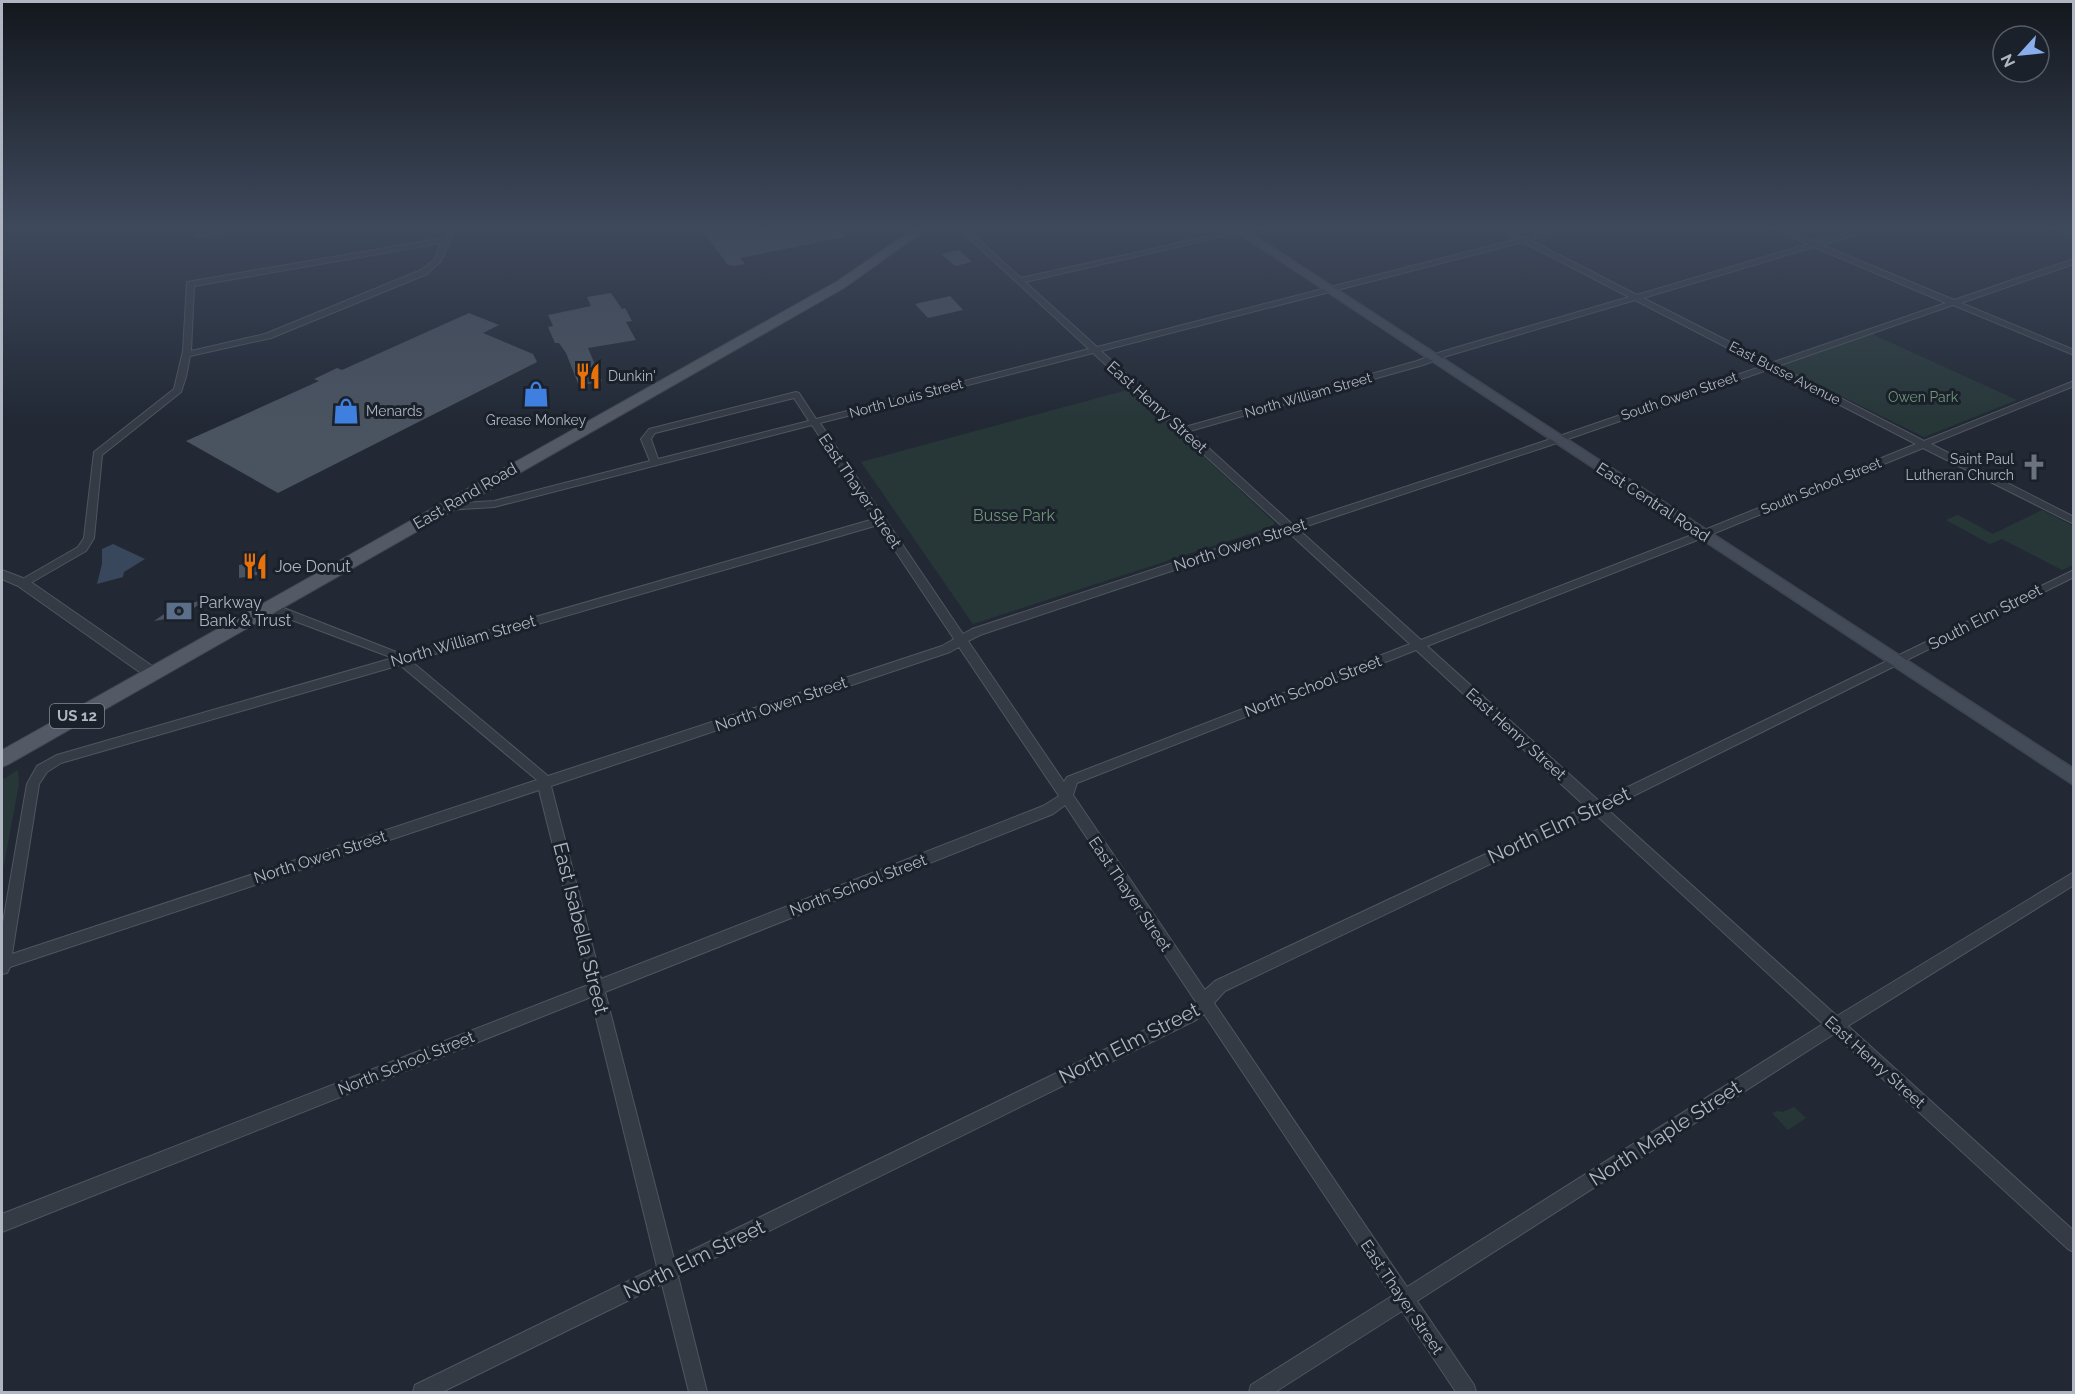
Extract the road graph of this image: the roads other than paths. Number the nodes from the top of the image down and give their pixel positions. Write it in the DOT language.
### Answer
graph roads {
  1 [pos="190,291"];
  2 [pos="378,291"];
  3 [pos="829,291"];
  4 [pos="1031,291"];
  5 [pos="1325,291"];
  6 [pos="1331,291"];
  7 [pos="1624,291"];
  8 [pos="1656,291"];
  9 [pos="1926,291"];
  10 [pos="1984,291"];
  11 [pos="1636,297"];
  12 [pos="1952,302"];
  13 [pos="1094,349"];
  14 [pos="2073,353"];
  15 [pos="186,354"];
  16 [pos="1432,358"];
  17 [pos="1768,365"];
  18 [pos="2073,383"];
  19 [pos="814,422"];
  20 [pos="1183,430"];
  21 [pos="1556,439"];
  22 [pos="1924,443"];
  23 [pos="655,463"];
  24 [pos="446,507"];
  25 [pos="2073,521"];
  26 [pos="880,522"];
  27 [pos="1290,528"];
  28 [pos="1701,534"];
  29 [pos="2073,573"];
  30 [pos="2,574"];
  31 [pos="23,583"];
  32 [pos="272,608"];
  33 [pos="961,641"];
  34 [pos="1418,645"];
  35 [pos="402,659"];
  36 [pos="1897,662"];
  37 [pos="153,674"];
  38 [pos="2,759"];
  39 [pos="2073,778"];
  40 [pos="545,783"];
  41 [pos="1066,798"];
  42 [pos="1597,807"];
  43 [pos="2073,878"];
  44 [pos="2,966"];
  45 [pos="595,988"];
  46 [pos="1204,1005"];
  47 [pos="1835,1025"];
  48 [pos="2,1223"];
  49 [pos="2073,1243"];
  50 [pos="668,1272"];
  51 [pos="1404,1300"];
  52 [pos="422,1392"];
  53 [pos="698,1392"];
  54 [pos="1258,1392"];
  55 [pos="1467,1392"];
  1 -- 15 [label="street"];
  2 -- 15 [label="street"];
  3 -- 24 [label="main road, East Rand Road / US 12"];
  4 -- 13 [label="street, East Henry Street"];
  5 -- 13 [label="street, North Louis Street"];
  6 -- 16 [label="main road, East Central Road"];
  7 -- 11 [label="street, East Busse Avenue"];
  8 -- 11 [label="street, North William Street"];
  9 -- 12 [label="street"];
  10 -- 12 [label="street, South Owen Street"];
  11 -- 16 [label="street, North William Street"];
  11 -- 17 [label="street, East Busse Avenue"];
  12 -- 14 [label="street"];
  12 -- 17 [label="street, South Owen Street"];
  13 -- 19 [label="street, North Louis Street"];
  13 -- 20 [label="street, East Henry Street"];
  15 -- 31 [label="street"];
  16 -- 20 [label="street, North William Street"];
  16 -- 21 [label="main road, East Central Road"];
  17 -- 21 [label="street, South Owen Street"];
  17 -- 22 [label="street, East Busse Avenue"];
  18 -- 22 [label="street, South School Street"];
  19 -- 23 [label="street, North Louis Street"];
  19 -- 23 [label="street, East Thayer Street"];
  19 -- 26 [label="street, East Thayer Street"];
  20 -- 27 [label="street, East Henry Street"];
  21 -- 27 [label="street, North Owen Street"];
  21 -- 28 [label="main road, East Central Road"];
  22 -- 25 [label="street, East Busse Avenue"];
  22 -- 28 [label="street, South School Street"];
  23 -- 24 [label="street, North Louis Street"];
  24 -- 32 [label="main road, East Rand Road / US 12"];
  26 -- 33 [label="street, East Thayer Street"];
  26 -- 35 [label="street, North William Street"];
  27 -- 33 [label="street, North Owen Street"];
  27 -- 34 [label="street, East Henry Street"];
  28 -- 34 [label="street, North School Street"];
  28 -- 36 [label="main road, East Central Road"];
  29 -- 36 [label="street, South Elm Street"];
  30 -- 31 [label="street"];
  31 -- 37 [label="street"];
  32 -- 35 [label="street"];
  32 -- 37 [label="main road, East Rand Road / US 12"];
  33 -- 40 [label="street, North Owen Street"];
  33 -- 41 [label="street, East Thayer Street"];
  34 -- 41 [label="street, North School Street"];
  34 -- 42 [label="street, East Henry Street"];
  35 -- 40 [label="street"];
  35 -- 44 [label="street, North William Street"];
  36 -- 39 [label="main road, East Central Road"];
  36 -- 42 [label="street, North Elm Street"];
  37 -- 38 [label="main road, East Rand Road / US 12"];
  40 -- 44 [label="street, North Owen Street"];
  40 -- 45 [label="street, East Isabella Street"];
  41 -- 45 [label="street, North School Street"];
  41 -- 46 [label="street, East Thayer Street"];
  42 -- 46 [label="street, North Elm Street"];
  42 -- 47 [label="street, East Henry Street"];
  43 -- 47 [label="street, North Maple Street"];
  45 -- 48 [label="street, North School Street"];
  45 -- 50 [label="street, East Isabella Street"];
  46 -- 50 [label="street, North Elm Street"];
  46 -- 51 [label="street, East Thayer Street"];
  47 -- 49 [label="street, East Henry Street"];
  47 -- 51 [label="street, North Maple Street"];
  50 -- 52 [label="street, North Elm Street"];
  50 -- 53 [label="street, East Isabella Street"];
  51 -- 54 [label="street, North Maple Street"];
  51 -- 55 [label="street, East Thayer Street"];
}
